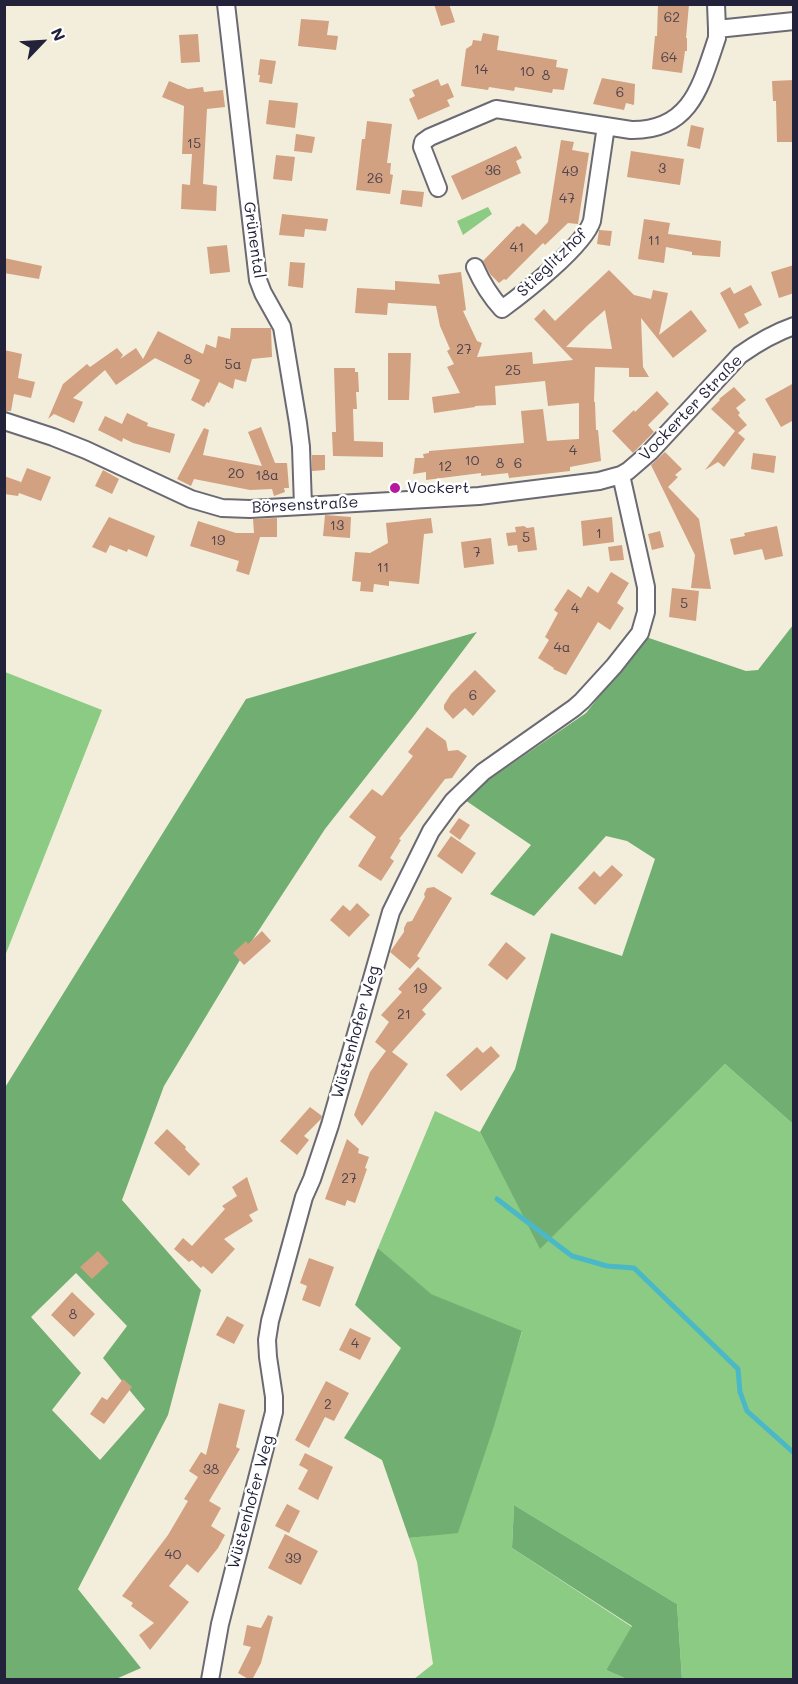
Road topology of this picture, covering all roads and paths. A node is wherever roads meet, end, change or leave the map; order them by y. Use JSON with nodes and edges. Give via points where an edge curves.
{"nodes":[{"id":1,"x":226,"y":4,"type":"edge"},
{"id":2,"x":716,"y":4,"type":"edge"},
{"id":3,"x":794,"y":21,"type":"edge"},
{"id":4,"x":717,"y":29,"type":"junction"},
{"id":5,"x":606,"y":126,"type":"junction"},
{"id":6,"x":438,"y":188,"type":"dead end"},
{"id":7,"x":475,"y":267,"type":"dead end"},
{"id":8,"x":794,"y":326,"type":"edge"},
{"id":9,"x":4,"y":421,"type":"edge"},
{"id":10,"x":621,"y":475,"type":"junction"},
{"id":11,"x":303,"y":506,"type":"junction"},
{"id":12,"x":210,"y":1680,"type":"edge"}],
"edges":[{"from":1,"to":11,"type":"street","name":"Grünental","via":[[258,280],[282,327],[299,431]]},
{"from":2,"to":4,"type":"street"},
{"from":3,"to":4,"type":"street"},
{"from":4,"to":5,"type":"street","via":[[701,86],[685,110],[655,128]]},
{"from":5,"to":6,"type":"street","via":[[504,109],[487,112],[423,142]]},
{"from":5,"to":7,"type":"street","name":"Stieglitzhof","via":[[592,221],[586,234],[502,309]]},
{"from":8,"to":10,"type":"street","name":"Vockerter Straße","via":[[757,343],[735,360],[650,452]]},
{"from":9,"to":11,"type":"street","name":"Börsenstraße","via":[[86,450],[203,503],[250,509]]},
{"from":10,"to":11,"type":"street","name":"Börsenstraße","via":[[479,496]]},
{"from":10,"to":12,"type":"street","name":"Wüstenhofer Weg","via":[[646,587],[646,612],[640,633],[574,708],[483,772],[453,801],[431,831],[391,912],[270,1321],[267,1348],[274,1412],[220,1624]]}]}
